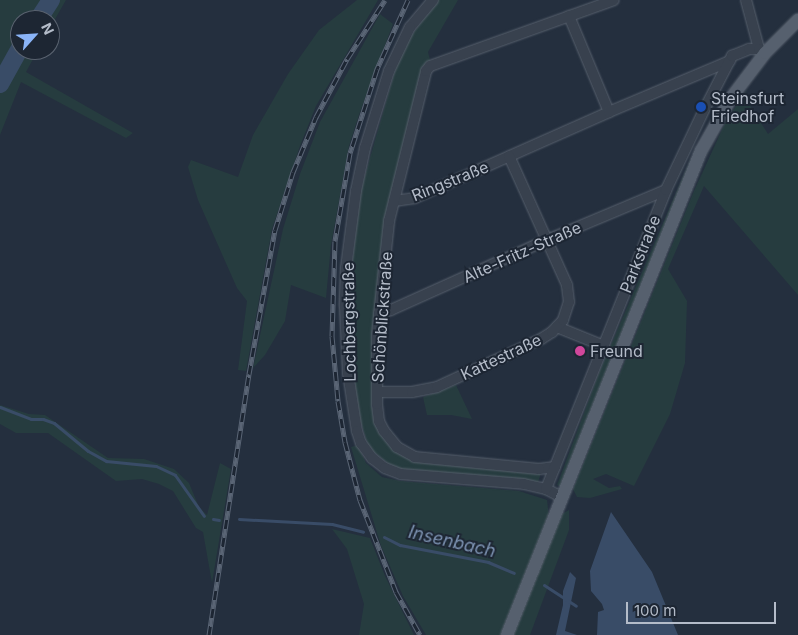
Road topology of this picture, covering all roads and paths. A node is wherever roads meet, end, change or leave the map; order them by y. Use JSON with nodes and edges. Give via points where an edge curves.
{"nodes":[{"id":1,"x":433,"y":0,"type":"edge"},
{"id":2,"x":614,"y":0,"type":"edge"},
{"id":3,"x":746,"y":0,"type":"edge"},
{"id":4,"x":569,"y":16,"type":"junction"},
{"id":5,"x":798,"y":20,"type":"edge"},
{"id":6,"x":762,"y":51,"type":"junction"},
{"id":7,"x":730,"y":61,"type":"junction"},
{"id":8,"x":608,"y":112,"type":"junction"},
{"id":9,"x":509,"y":156,"type":"junction"},
{"id":10,"x":666,"y":190,"type":"junction"},
{"id":11,"x":394,"y":201,"type":"junction"},
{"id":12,"x":547,"y":240,"type":"junction"},
{"id":13,"x":378,"y":313,"type":"junction"},
{"id":14,"x":557,"y":327,"type":"junction"},
{"id":15,"x":604,"y":346,"type":"junction"},
{"id":16,"x":377,"y":392,"type":"junction"},
{"id":17,"x":556,"y":467,"type":"junction"},
{"id":18,"x":546,"y":489,"type":"junction"},
{"id":19,"x":562,"y":497,"type":"junction"},
{"id":20,"x":507,"y":635,"type":"edge"}],
"edges":[{"from":1,"to":18,"type":"street","name":"Lochbergstraße","via":[[410,27],[389,71],[365,148],[356,191],[346,268],[345,306],[348,373],[355,425],[361,444],[372,458],[396,473],[524,484]]},
{"from":2,"to":4,"type":"street","name":"Ringstraße"},
{"from":3,"to":6,"type":"street"},
{"from":4,"to":8,"type":"street"},
{"from":4,"to":11,"type":"street","name":"Ringstraße","via":[[430,66],[426,71]]},
{"from":5,"to":6,"type":"main road"},
{"from":6,"to":7,"type":"street","via":[[748,49],[732,56]]},
{"from":6,"to":19,"type":"main road","via":[[717,120],[686,186]]},
{"from":7,"to":8,"type":"street","name":"Ringstraße"},
{"from":7,"to":10,"type":"street","name":"Parkstraße"},
{"from":8,"to":9,"type":"street","name":"Ringstraße"},
{"from":9,"to":11,"type":"street","name":"Ringstraße","via":[[415,198]]},
{"from":9,"to":12,"type":"street","name":"Kattestraße"},
{"from":10,"to":12,"type":"street","name":"Alte-Fritz-Straße"},
{"from":10,"to":15,"type":"street","name":"Parkstraße"},
{"from":11,"to":13,"type":"street","name":"Schönblickstraße"},
{"from":12,"to":13,"type":"street","name":"Alte-Fritz-Straße"},
{"from":12,"to":14,"type":"street","name":"Kattestraße","via":[[568,290],[568,307]]},
{"from":13,"to":16,"type":"street","name":"Schönblickstraße"},
{"from":14,"to":15,"type":"street"},
{"from":14,"to":16,"type":"street","name":"Kattestraße","via":[[541,339],[437,387],[412,392]]},
{"from":15,"to":17,"type":"street","name":"Parkstraße"},
{"from":16,"to":17,"type":"street","name":"Schönblickstraße","via":[[378,416],[384,431],[392,443],[407,454],[451,461]]},
{"from":17,"to":18,"type":"street","name":"Parkstraße"},
{"from":18,"to":19,"type":"street","name":"Lochbergstraße"},
{"from":19,"to":20,"type":"main road"}]}
